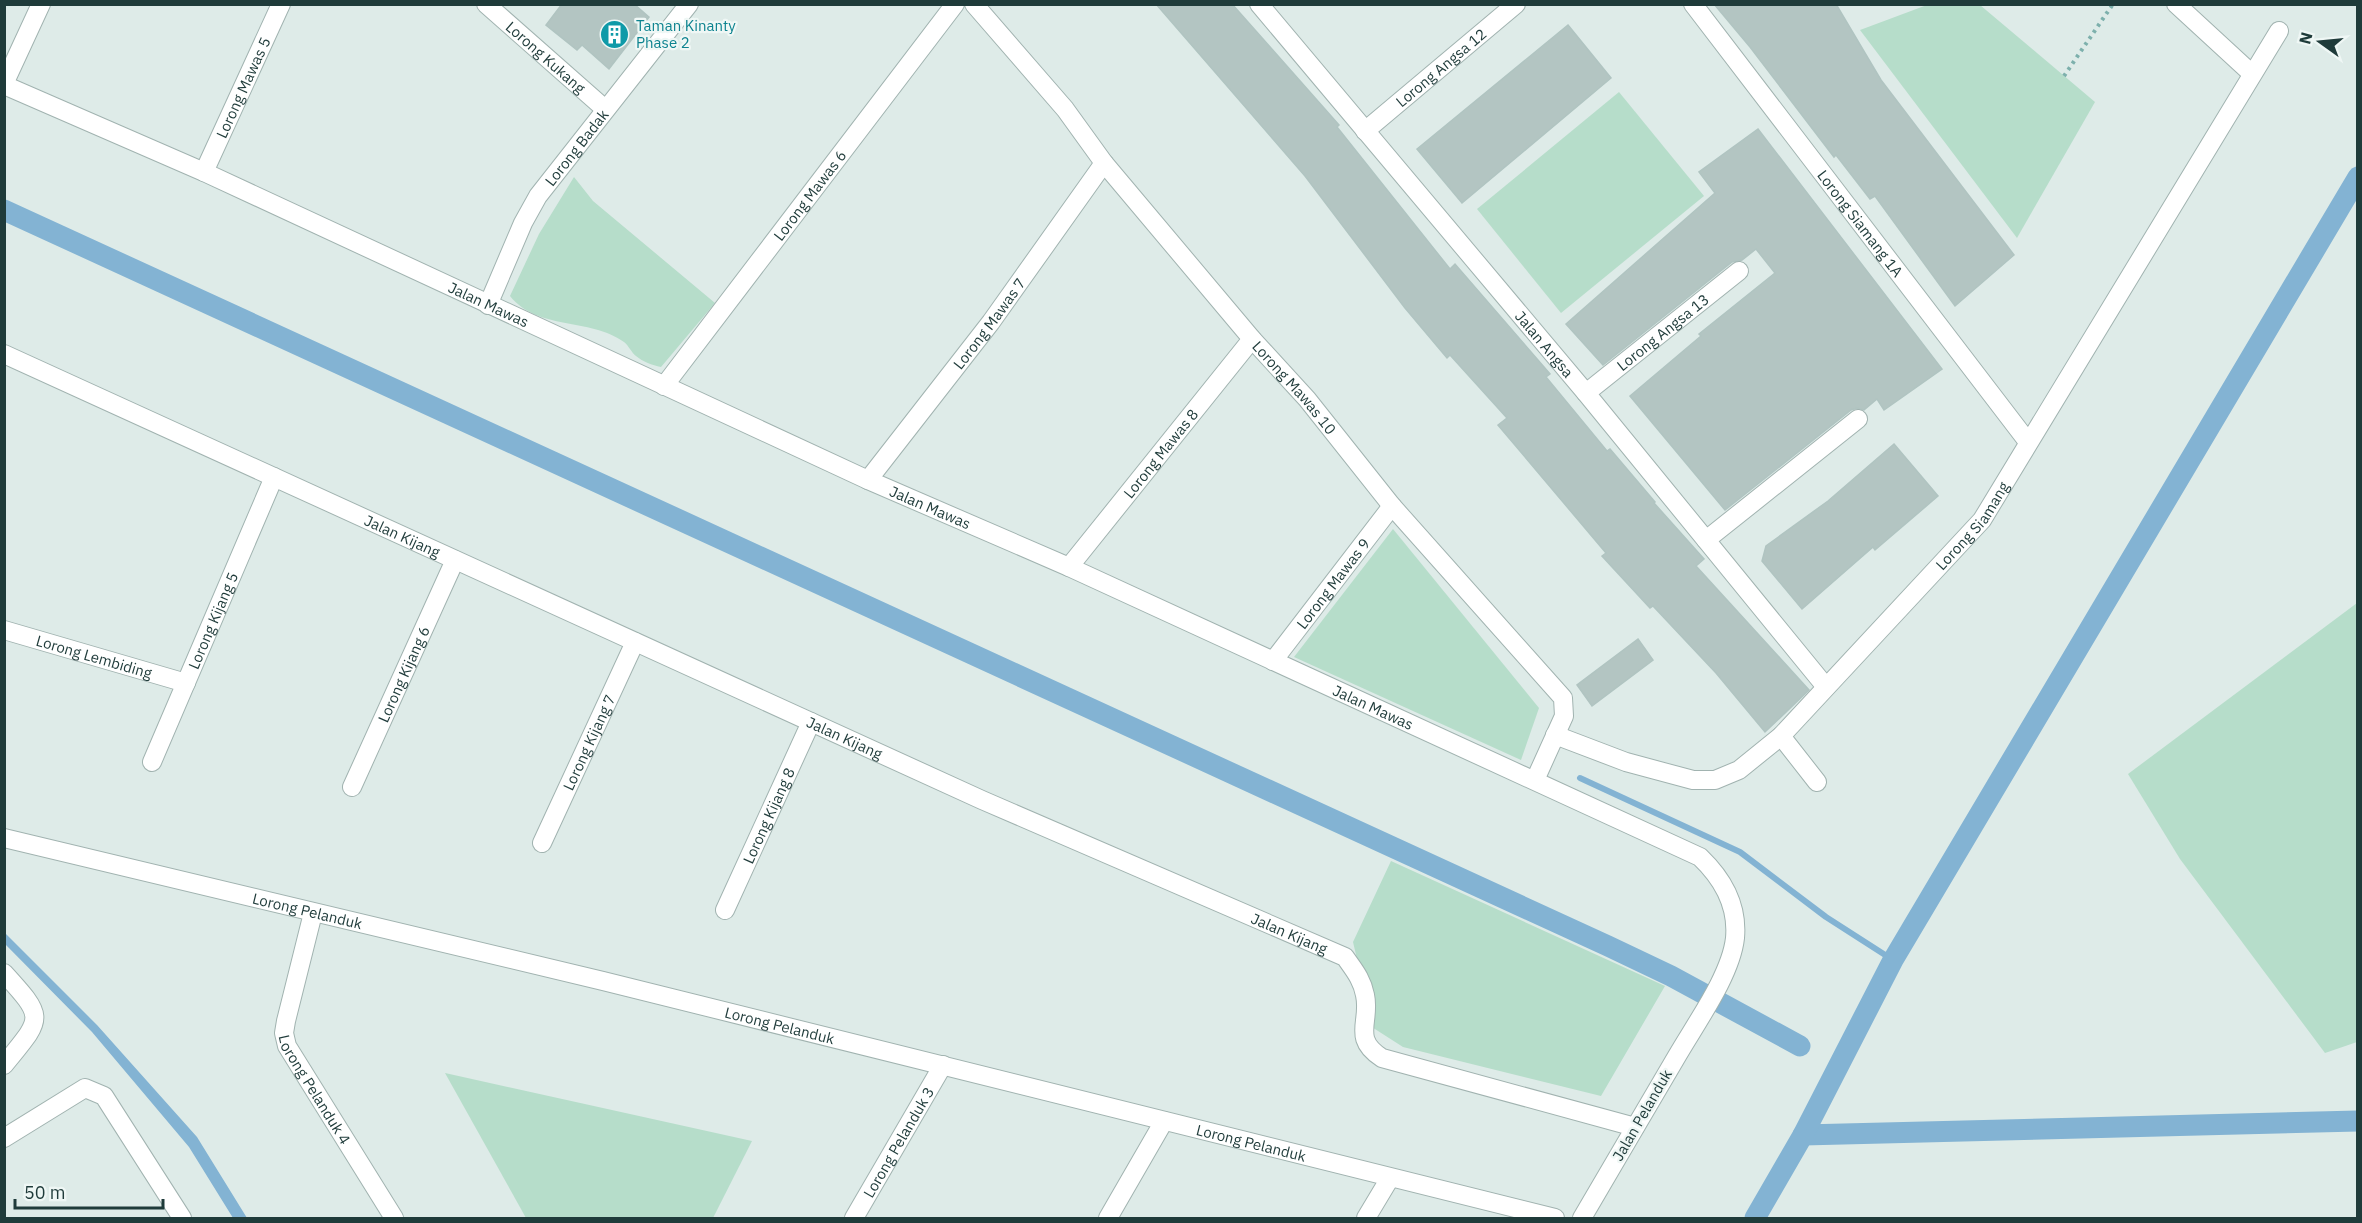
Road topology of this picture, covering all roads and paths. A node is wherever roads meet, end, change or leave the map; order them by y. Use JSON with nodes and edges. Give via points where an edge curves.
{"nodes":[{"id":1,"x":41,"y":4,"type":"edge"},
{"id":2,"x":281,"y":4,"type":"edge"},
{"id":3,"x":486,"y":4,"type":"edge"},
{"id":4,"x":689,"y":4,"type":"edge"},
{"id":5,"x":955,"y":4,"type":"edge"},
{"id":6,"x":974,"y":4,"type":"edge"},
{"id":7,"x":1259,"y":4,"type":"edge"},
{"id":8,"x":1516,"y":4,"type":"edge"},
{"id":9,"x":1693,"y":4,"type":"edge"},
{"id":10,"x":2113,"y":4,"type":"edge"},
{"id":11,"x":2176,"y":4,"type":"edge"},
{"id":12,"x":2279,"y":31,"type":"dead end"},
{"id":13,"x":2251,"y":74,"type":"junction"},
{"id":14,"x":2064,"y":76,"type":"dead end"},
{"id":15,"x":4,"y":85,"type":"edge"},
{"id":16,"x":605,"y":109,"type":"junction"},
{"id":17,"x":1365,"y":131,"type":"junction"},
{"id":18,"x":1104,"y":163,"type":"junction"},
{"id":19,"x":204,"y":172,"type":"junction"},
{"id":20,"x":1739,"y":271,"type":"dead end"},
{"id":21,"x":488,"y":305,"type":"junction"},
{"id":22,"x":1252,"y":339,"type":"junction"},
{"id":23,"x":4,"y":354,"type":"edge"},
{"id":24,"x":664,"y":386,"type":"junction"},
{"id":25,"x":1586,"y":393,"type":"junction"},
{"id":26,"x":1858,"y":419,"type":"dead end"},
{"id":27,"x":2028,"y":442,"type":"junction"},
{"id":28,"x":274,"y":477,"type":"junction"},
{"id":29,"x":868,"y":480,"type":"junction"},
{"id":30,"x":1392,"y":506,"type":"junction"},
{"id":31,"x":1706,"y":540,"type":"junction"},
{"id":32,"x":455,"y":560,"type":"junction"},
{"id":33,"x":1069,"y":567,"type":"junction"},
{"id":34,"x":4,"y":630,"type":"edge"},
{"id":35,"x":635,"y":642,"type":"junction"},
{"id":36,"x":1273,"y":661,"type":"junction"},
{"id":37,"x":186,"y":683,"type":"junction"},
{"id":38,"x":1826,"y":687,"type":"junction"},
{"id":39,"x":811,"y":722,"type":"junction"},
{"id":40,"x":1555,"y":735,"type":"junction"},
{"id":41,"x":1781,"y":736,"type":"junction"},
{"id":42,"x":152,"y":762,"type":"dead end"},
{"id":43,"x":1535,"y":780,"type":"junction"},
{"id":44,"x":1818,"y":782,"type":"dead end"},
{"id":45,"x":352,"y":787,"type":"dead end"},
{"id":46,"x":4,"y":838,"type":"edge"},
{"id":47,"x":542,"y":843,"type":"dead end"},
{"id":48,"x":725,"y":910,"type":"dead end"},
{"id":49,"x":313,"y":914,"type":"junction"},
{"id":50,"x":4,"y":973,"type":"edge"},
{"id":51,"x":1703,"y":1012,"type":"joint"},
{"id":52,"x":4,"y":1065,"type":"edge"},
{"id":53,"x":943,"y":1065,"type":"junction"},
{"id":54,"x":1164,"y":1121,"type":"junction"},
{"id":55,"x":1635,"y":1127,"type":"junction"},
{"id":56,"x":4,"y":1138,"type":"edge"},
{"id":57,"x":1390,"y":1178,"type":"junction"},
{"id":58,"x":182,"y":1218,"type":"edge"},
{"id":59,"x":394,"y":1218,"type":"edge"},
{"id":60,"x":854,"y":1218,"type":"edge"},
{"id":61,"x":1108,"y":1218,"type":"edge"},
{"id":62,"x":1366,"y":1218,"type":"edge"},
{"id":63,"x":1555,"y":1218,"type":"edge"},
{"id":64,"x":1582,"y":1218,"type":"edge"}],
"edges":[{"from":1,"to":15,"type":"street"},
{"from":2,"to":19,"type":"street","name":"Lorong Mawas 5"},
{"from":3,"to":16,"type":"street","name":"Lorong Kukang"},
{"from":4,"to":16,"type":"street","name":"Lorong Badak"},
{"from":5,"to":24,"type":"street","name":"Lorong Mawas 6"},
{"from":6,"to":18,"type":"street","name":"Lorong Mawas 10","via":[[1065,109]]},
{"from":7,"to":17,"type":"street","name":"Jalan Angsa"},
{"from":8,"to":17,"type":"street","name":"Lorong Angsa 12"},
{"from":9,"to":27,"type":"street","name":"Lorong Siamang 1A"},
{"from":10,"to":14,"type":"path"},
{"from":11,"to":13,"type":"street"},
{"from":12,"to":13,"type":"street","name":"Lorong Siamang"},
{"from":13,"to":27,"type":"street","name":"Lorong Siamang"},
{"from":15,"to":19,"type":"street","name":"Jalan Mawas"},
{"from":16,"to":21,"type":"street","name":"Lorong Badak","via":[[538,196]]},
{"from":17,"to":25,"type":"street","name":"Jalan Angsa"},
{"from":18,"to":22,"type":"street","name":"Lorong Mawas 10"},
{"from":18,"to":29,"type":"street","name":"Lorong Mawas 7","via":[[991,322]]},
{"from":19,"to":21,"type":"street","name":"Jalan Mawas"},
{"from":20,"to":25,"type":"street","name":"Lorong Angsa 13"},
{"from":21,"to":24,"type":"street","name":"Jalan Mawas"},
{"from":22,"to":30,"type":"street","name":"Lorong Mawas 10","via":[[1307,399]]},
{"from":22,"to":33,"type":"street","name":"Lorong Mawas 8"},
{"from":23,"to":28,"type":"street","name":"Jalan Kijang"},
{"from":24,"to":29,"type":"street","name":"Jalan Mawas"},
{"from":25,"to":31,"type":"street","name":"Jalan Angsa"},
{"from":26,"to":31,"type":"street"},
{"from":27,"to":38,"type":"street","name":"Lorong Siamang","via":[[1982,520]]},
{"from":28,"to":32,"type":"street","name":"Jalan Kijang"},
{"from":28,"to":37,"type":"street","name":"Lorong Kijang 5"},
{"from":29,"to":33,"type":"street","name":"Jalan Mawas"},
{"from":30,"to":36,"type":"street","name":"Lorong Mawas 9"},
{"from":30,"to":40,"type":"street","name":"Lorong Mawas 10","via":[[1563,698],[1564,716]]},
{"from":31,"to":38,"type":"street","name":"Jalan Angsa"},
{"from":32,"to":35,"type":"street","name":"Jalan Kijang"},
{"from":32,"to":45,"type":"street","name":"Lorong Kijang 6"},
{"from":33,"to":36,"type":"street","name":"Jalan Mawas"},
{"from":34,"to":37,"type":"street","name":"Lorong Lembiding"},
{"from":35,"to":39,"type":"street","name":"Jalan Kijang"},
{"from":35,"to":47,"type":"street","name":"Lorong Kijang 7"},
{"from":36,"to":43,"type":"street","name":"Jalan Mawas"},
{"from":37,"to":42,"type":"street","name":"Lorong Kijang 5"},
{"from":38,"to":41,"type":"street","name":"Lorong Siamang"},
{"from":39,"to":48,"type":"street","name":"Lorong Kijang 8"},
{"from":39,"to":55,"type":"street","name":"Jalan Kijang","via":[[1345,957],[1361,979],[1366,998],[1363,1026],[1367,1045],[1382,1058]]},
{"from":40,"to":41,"type":"street","name":"Lorong Siamang","via":[[1626,762],[1693,780],[1715,780],[1739,770]]},
{"from":40,"to":43,"type":"street","name":"Lorong Mawas 10"},
{"from":41,"to":44,"type":"street"},
{"from":43,"to":51,"type":"street","name":"Jalan Mawas","via":[[1700,857],[1725,885],[1731,899],[1735,937],[1731,957]]},
{"from":46,"to":49,"type":"street","name":"Lorong Pelanduk"},
{"from":49,"to":53,"type":"street","name":"Lorong Pelanduk"},
{"from":49,"to":59,"type":"street","name":"Lorong Pelanduk 4","via":[[286,1021],[287,1046]]},
{"from":50,"to":52,"type":"street","via":[[32,1003],[37,1015],[33,1030]]},
{"from":51,"to":55,"type":"street","name":"Jalan Pelanduk"},
{"from":53,"to":54,"type":"street","name":"Lorong Pelanduk"},
{"from":53,"to":60,"type":"street","name":"Lorong Pelanduk 3"},
{"from":54,"to":57,"type":"street","name":"Lorong Pelanduk"},
{"from":54,"to":61,"type":"street"},
{"from":55,"to":64,"type":"street","name":"Jalan Pelanduk"},
{"from":56,"to":58,"type":"street","via":[[85,1088],[104,1096]]},
{"from":57,"to":62,"type":"street"},
{"from":57,"to":63,"type":"street","name":"Lorong Pelanduk"}]}
